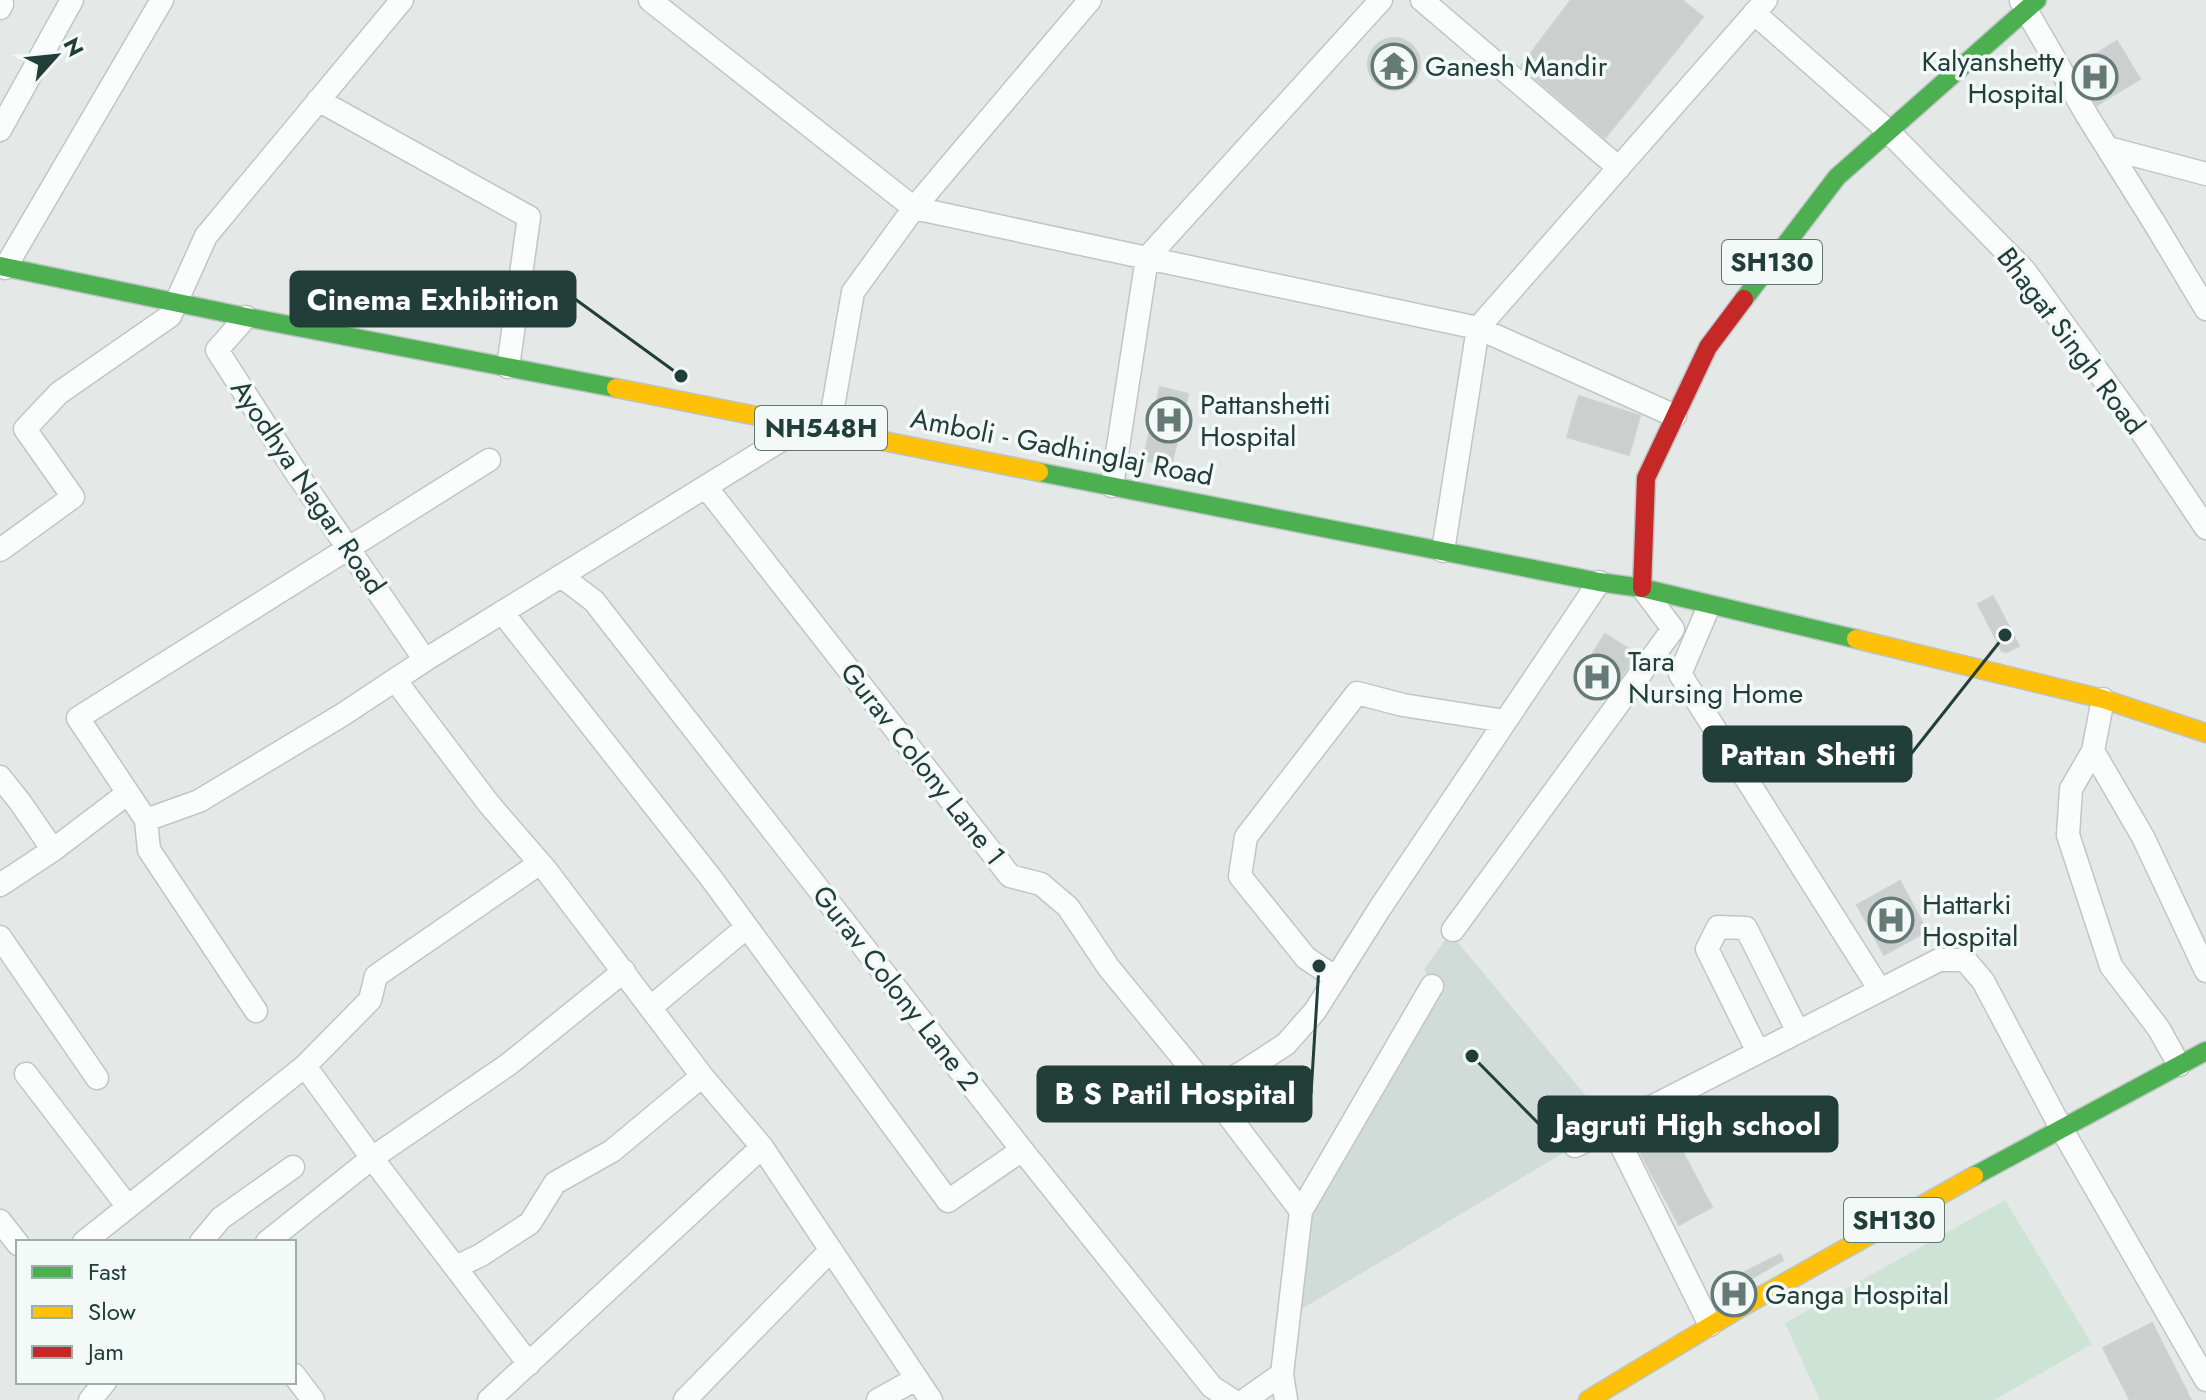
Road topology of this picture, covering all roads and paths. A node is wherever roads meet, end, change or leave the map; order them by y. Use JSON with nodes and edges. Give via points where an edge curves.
{"nodes":[{"id":1,"x":72,"y":0,"type":"edge"},
{"id":2,"x":162,"y":0,"type":"edge"},
{"id":3,"x":650,"y":0,"type":"edge"},
{"id":4,"x":1090,"y":0,"type":"edge"},
{"id":5,"x":1381,"y":0,"type":"edge"},
{"id":6,"x":1422,"y":0,"type":"edge"},
{"id":7,"x":2028,"y":3,"type":"edge"},
{"id":8,"x":391,"y":4,"type":"edge"},
{"id":9,"x":1760,"y":6,"type":"edge"},
{"id":10,"x":318,"y":100,"type":"junction"},
{"id":11,"x":0,"y":130,"type":"edge"},
{"id":12,"x":1888,"y":131,"type":"junction"},
{"id":13,"x":2108,"y":148,"type":"junction"},
{"id":14,"x":1619,"y":168,"type":"junction"},
{"id":15,"x":2206,"y":174,"type":"edge"},
{"id":16,"x":914,"y":208,"type":"junction"},
{"id":17,"x":1147,"y":258,"type":"junction"},
{"id":18,"x":3,"y":267,"type":"edge"},
{"id":19,"x":177,"y":302,"type":"junction"},
{"id":20,"x":2206,"y":309,"type":"edge"},
{"id":21,"x":246,"y":317,"type":"junction"},
{"id":22,"x":1478,"y":328,"type":"junction"},
{"id":23,"x":508,"y":367,"type":"junction"},
{"id":24,"x":1675,"y":416,"type":"junction"},
{"id":25,"x":805,"y":425,"type":"junction"},
{"id":26,"x":829,"y":430,"type":"junction"},
{"id":27,"x":489,"y":460,"type":"dead end"},
{"id":28,"x":1112,"y":486,"type":"junction"},
{"id":29,"x":706,"y":487,"type":"junction"},
{"id":30,"x":2206,"y":528,"type":"edge"},
{"id":31,"x":348,"y":548,"type":"junction"},
{"id":32,"x":0,"y":550,"type":"edge"},
{"id":33,"x":1443,"y":551,"type":"junction"},
{"id":34,"x":561,"y":576,"type":"junction"},
{"id":35,"x":1599,"y":582,"type":"junction"},
{"id":36,"x":1642,"y":588,"type":"junction"},
{"id":37,"x":1709,"y":606,"type":"junction"},
{"id":38,"x":502,"y":612,"type":"junction"},
{"id":39,"x":425,"y":660,"type":"junction"},
{"id":40,"x":395,"y":680,"type":"junction"},
{"id":41,"x":2103,"y":699,"type":"junction"},
{"id":42,"x":1505,"y":721,"type":"junction"},
{"id":43,"x":2206,"y":733,"type":"edge"},
{"id":44,"x":2093,"y":751,"type":"junction"},
{"id":45,"x":0,"y":777,"type":"edge"},
{"id":46,"x":128,"y":793,"type":"junction"},
{"id":47,"x":146,"y":820,"type":"junction"},
{"id":48,"x":53,"y":850,"type":"junction"},
{"id":49,"x":540,"y":863,"type":"junction"},
{"id":50,"x":0,"y":885,"type":"edge"},
{"id":51,"x":747,"y":927,"type":"junction"},
{"id":52,"x":1453,"y":930,"type":"dead end"},
{"id":53,"x":0,"y":937,"type":"edge"},
{"id":54,"x":624,"y":971,"type":"junction"},
{"id":55,"x":2206,"y":971,"type":"edge"},
{"id":56,"x":1336,"y":978,"type":"junction"},
{"id":57,"x":1432,"y":986,"type":"dead end"},
{"id":58,"x":1880,"y":990,"type":"junction"},
{"id":59,"x":651,"y":1007,"type":"junction"},
{"id":60,"x":256,"y":1011,"type":"dead end"},
{"id":61,"x":1798,"y":1032,"type":"junction"},
{"id":62,"x":2206,"y":1051,"type":"edge"},
{"id":63,"x":1758,"y":1052,"type":"junction"},
{"id":64,"x":2179,"y":1065,"type":"junction"},
{"id":65,"x":305,"y":1066,"type":"junction"},
{"id":66,"x":26,"y":1074,"type":"dead end"},
{"id":67,"x":702,"y":1076,"type":"junction"},
{"id":68,"x":97,"y":1078,"type":"dead end"},
{"id":69,"x":1209,"y":1090,"type":"junction"},
{"id":70,"x":1612,"y":1127,"type":"junction"},
{"id":71,"x":2061,"y":1128,"type":"junction"},
{"id":72,"x":1575,"y":1146,"type":"dead end"},
{"id":73,"x":762,"y":1147,"type":"junction"},
{"id":74,"x":1022,"y":1150,"type":"junction"},
{"id":75,"x":372,"y":1158,"type":"junction"},
{"id":76,"x":293,"y":1167,"type":"dead end"},
{"id":77,"x":128,"y":1207,"type":"junction"},
{"id":78,"x":1301,"y":1211,"type":"junction"},
{"id":79,"x":0,"y":1221,"type":"edge"},
{"id":80,"x":87,"y":1240,"type":"edge"},
{"id":81,"x":203,"y":1240,"type":"edge"},
{"id":82,"x":270,"y":1240,"type":"edge"},
{"id":83,"x":16,"y":1241,"type":"edge"},
{"id":84,"x":831,"y":1250,"type":"junction"},
{"id":85,"x":456,"y":1267,"type":"junction"},
{"id":86,"x":1710,"y":1325,"type":"junction"},
{"id":87,"x":529,"y":1364,"type":"junction"},
{"id":88,"x":1282,"y":1374,"type":"junction"},
{"id":89,"x":296,"y":1378,"type":"edge"},
{"id":90,"x":916,"y":1379,"type":"junction"},
{"id":91,"x":2206,"y":1380,"type":"edge"},
{"id":92,"x":103,"y":1384,"type":"edge"},
{"id":93,"x":90,"y":1400,"type":"edge"},
{"id":94,"x":313,"y":1400,"type":"edge"},
{"id":95,"x":489,"y":1400,"type":"edge"},
{"id":96,"x":685,"y":1400,"type":"edge"},
{"id":97,"x":878,"y":1400,"type":"edge"},
{"id":98,"x":931,"y":1400,"type":"edge"},
{"id":99,"x":1232,"y":1400,"type":"edge"},
{"id":100,"x":1245,"y":1400,"type":"edge"},
{"id":101,"x":1286,"y":1400,"type":"edge"},
{"id":102,"x":1588,"y":1400,"type":"edge"}],
"edges":[{"from":1,"to":11,"type":"street"},
{"from":2,"to":18,"type":"street"},
{"from":3,"to":16,"type":"street"},
{"from":4,"to":16,"type":"street"},
{"from":5,"to":17,"type":"street"},
{"from":6,"to":14,"type":"street"},
{"from":7,"to":12,"type":"main road","number":"SH130"},
{"from":7,"to":13,"type":"street"},
{"from":8,"to":10,"type":"street"},
{"from":9,"to":12,"type":"street","name":"Bhagat Singh Road"},
{"from":9,"to":14,"type":"street"},
{"from":10,"to":19,"type":"street","via":[[206,236]]},
{"from":10,"to":23,"type":"street","via":[[529,217]]},
{"from":12,"to":24,"type":"main road","number":"SH130","via":[[1837,177],[1708,347]]},
{"from":12,"to":30,"type":"street","name":"Bhagat Singh Road","via":[[2025,271]]},
{"from":13,"to":15,"type":"street"},
{"from":13,"to":20,"type":"street"},
{"from":14,"to":22,"type":"street"},
{"from":16,"to":17,"type":"street"},
{"from":16,"to":26,"type":"street","via":[[853,292]]},
{"from":17,"to":22,"type":"street"},
{"from":17,"to":28,"type":"street"},
{"from":18,"to":19,"type":"main road","name":"Amboli - Gadhinglaj Road","number":"NH548H"},
{"from":19,"to":21,"type":"main road","name":"Amboli - Gadhinglaj Road","number":"NH548H"},
{"from":19,"to":32,"type":"street","via":[[170,316],[59,393],[25,429],[73,497]]},
{"from":21,"to":23,"type":"main road","name":"Amboli - Gadhinglaj Road","number":"NH548H"},
{"from":21,"to":31,"type":"street","name":"Ayodhya Nagar Road","via":[[217,350]]},
{"from":22,"to":24,"type":"street"},
{"from":22,"to":33,"type":"street"},
{"from":23,"to":25,"type":"main road","name":"Amboli - Gadhinglaj Road","number":"NH548H"},
{"from":24,"to":36,"type":"main road","number":"SH130","via":[[1646,478]]},
{"from":25,"to":26,"type":"main road","name":"Amboli - Gadhinglaj Road","number":"NH548H"},
{"from":25,"to":29,"type":"street"},
{"from":26,"to":28,"type":"main road","name":"Amboli - Gadhinglaj Road","number":"NH548H"},
{"from":27,"to":31,"type":"street"},
{"from":28,"to":33,"type":"main road","name":"Amboli - Gadhinglaj Road","number":"NH548H"},
{"from":29,"to":34,"type":"street"},
{"from":29,"to":69,"type":"street","name":"Gurav Colony Lane 1","via":[[1010,876],[1041,884],[1068,907],[1109,968]]},
{"from":31,"to":39,"type":"street","name":"Ayodhya Nagar Road"},
{"from":31,"to":46,"type":"street","via":[[78,718]]},
{"from":33,"to":35,"type":"main road","name":"Amboli - Gadhinglaj Road","number":"NH548H"},
{"from":34,"to":38,"type":"street"},
{"from":34,"to":74,"type":"street","name":"Gurav Colony Lane 2","via":[[594,601]]},
{"from":35,"to":36,"type":"main road","name":"Amboli - Gadhinglaj Road","number":"NH548H"},
{"from":35,"to":42,"type":"street"},
{"from":36,"to":37,"type":"main road","number":"NH548H"},
{"from":36,"to":52,"type":"street","via":[[1673,629]]},
{"from":37,"to":41,"type":"main road","number":"NH548H"},
{"from":37,"to":58,"type":"street","via":[[1680,674]]},
{"from":38,"to":39,"type":"street"},
{"from":38,"to":51,"type":"street"},
{"from":39,"to":40,"type":"street"},
{"from":40,"to":47,"type":"street","via":[[199,801]]},
{"from":40,"to":49,"type":"street"},
{"from":41,"to":43,"type":"main road","number":"NH548H"},
{"from":41,"to":44,"type":"street"},
{"from":42,"to":56,"type":"street"},
{"from":42,"to":56,"type":"street","via":[[1357,693],[1246,837],[1240,876],[1306,958]]},
{"from":44,"to":55,"type":"street","via":[[2143,837]]},
{"from":44,"to":64,"type":"street","via":[[2071,789],[2068,835],[2111,966]]},
{"from":45,"to":48,"type":"street"},
{"from":46,"to":47,"type":"street"},
{"from":46,"to":48,"type":"street"},
{"from":47,"to":60,"type":"street","via":[[149,850]]},
{"from":48,"to":50,"type":"street"},
{"from":49,"to":54,"type":"street"},
{"from":49,"to":65,"type":"street","via":[[376,976],[370,1000]]},
{"from":51,"to":59,"type":"street"},
{"from":51,"to":74,"type":"street","via":[[948,1201]]},
{"from":53,"to":68,"type":"street"},
{"from":54,"to":59,"type":"street"},
{"from":54,"to":75,"type":"street","via":[[509,1064]]},
{"from":56,"to":69,"type":"street","via":[[1286,1044]]},
{"from":57,"to":78,"type":"street"},
{"from":58,"to":61,"type":"street"},
{"from":58,"to":71,"type":"street","via":[[1939,960],[1965,960],[1983,981]]},
{"from":59,"to":67,"type":"street"},
{"from":61,"to":63,"type":"street"},
{"from":61,"to":63,"type":"street","via":[[1746,928],[1718,927],[1707,949]]},
{"from":62,"to":64,"type":"main road","number":"SH130"},
{"from":63,"to":70,"type":"street"},
{"from":64,"to":71,"type":"main road","number":"SH130"},
{"from":65,"to":75,"type":"street"},
{"from":65,"to":77,"type":"street"},
{"from":66,"to":77,"type":"street"},
{"from":67,"to":73,"type":"street"},
{"from":67,"to":85,"type":"street","via":[[612,1151],[555,1183],[530,1223]]},
{"from":69,"to":78,"type":"street","name":"Gurav Colony Lane 1"},
{"from":70,"to":72,"type":"street"},
{"from":70,"to":86,"type":"street"},
{"from":71,"to":86,"type":"main road","number":"SH130"},
{"from":71,"to":91,"type":"street"},
{"from":73,"to":84,"type":"street"},
{"from":73,"to":87,"type":"street"},
{"from":74,"to":99,"type":"street","name":"Gurav Colony Lane 2","via":[[1212,1387]]},
{"from":75,"to":82,"type":"street"},
{"from":75,"to":85,"type":"street"},
{"from":76,"to":81,"type":"street","via":[[221,1218]]},
{"from":77,"to":80,"type":"street"},
{"from":78,"to":88,"type":"street"},
{"from":79,"to":83,"type":"street"},
{"from":84,"to":90,"type":"street"},
{"from":84,"to":96,"type":"street"},
{"from":85,"to":87,"type":"street"},
{"from":86,"to":102,"type":"main road","number":"SH130"},
{"from":87,"to":95,"type":"street"},
{"from":88,"to":100,"type":"street"},
{"from":88,"to":101,"type":"street"},
{"from":89,"to":94,"type":"street"},
{"from":90,"to":97,"type":"street"},
{"from":90,"to":98,"type":"street"},
{"from":92,"to":93,"type":"street"}]}
